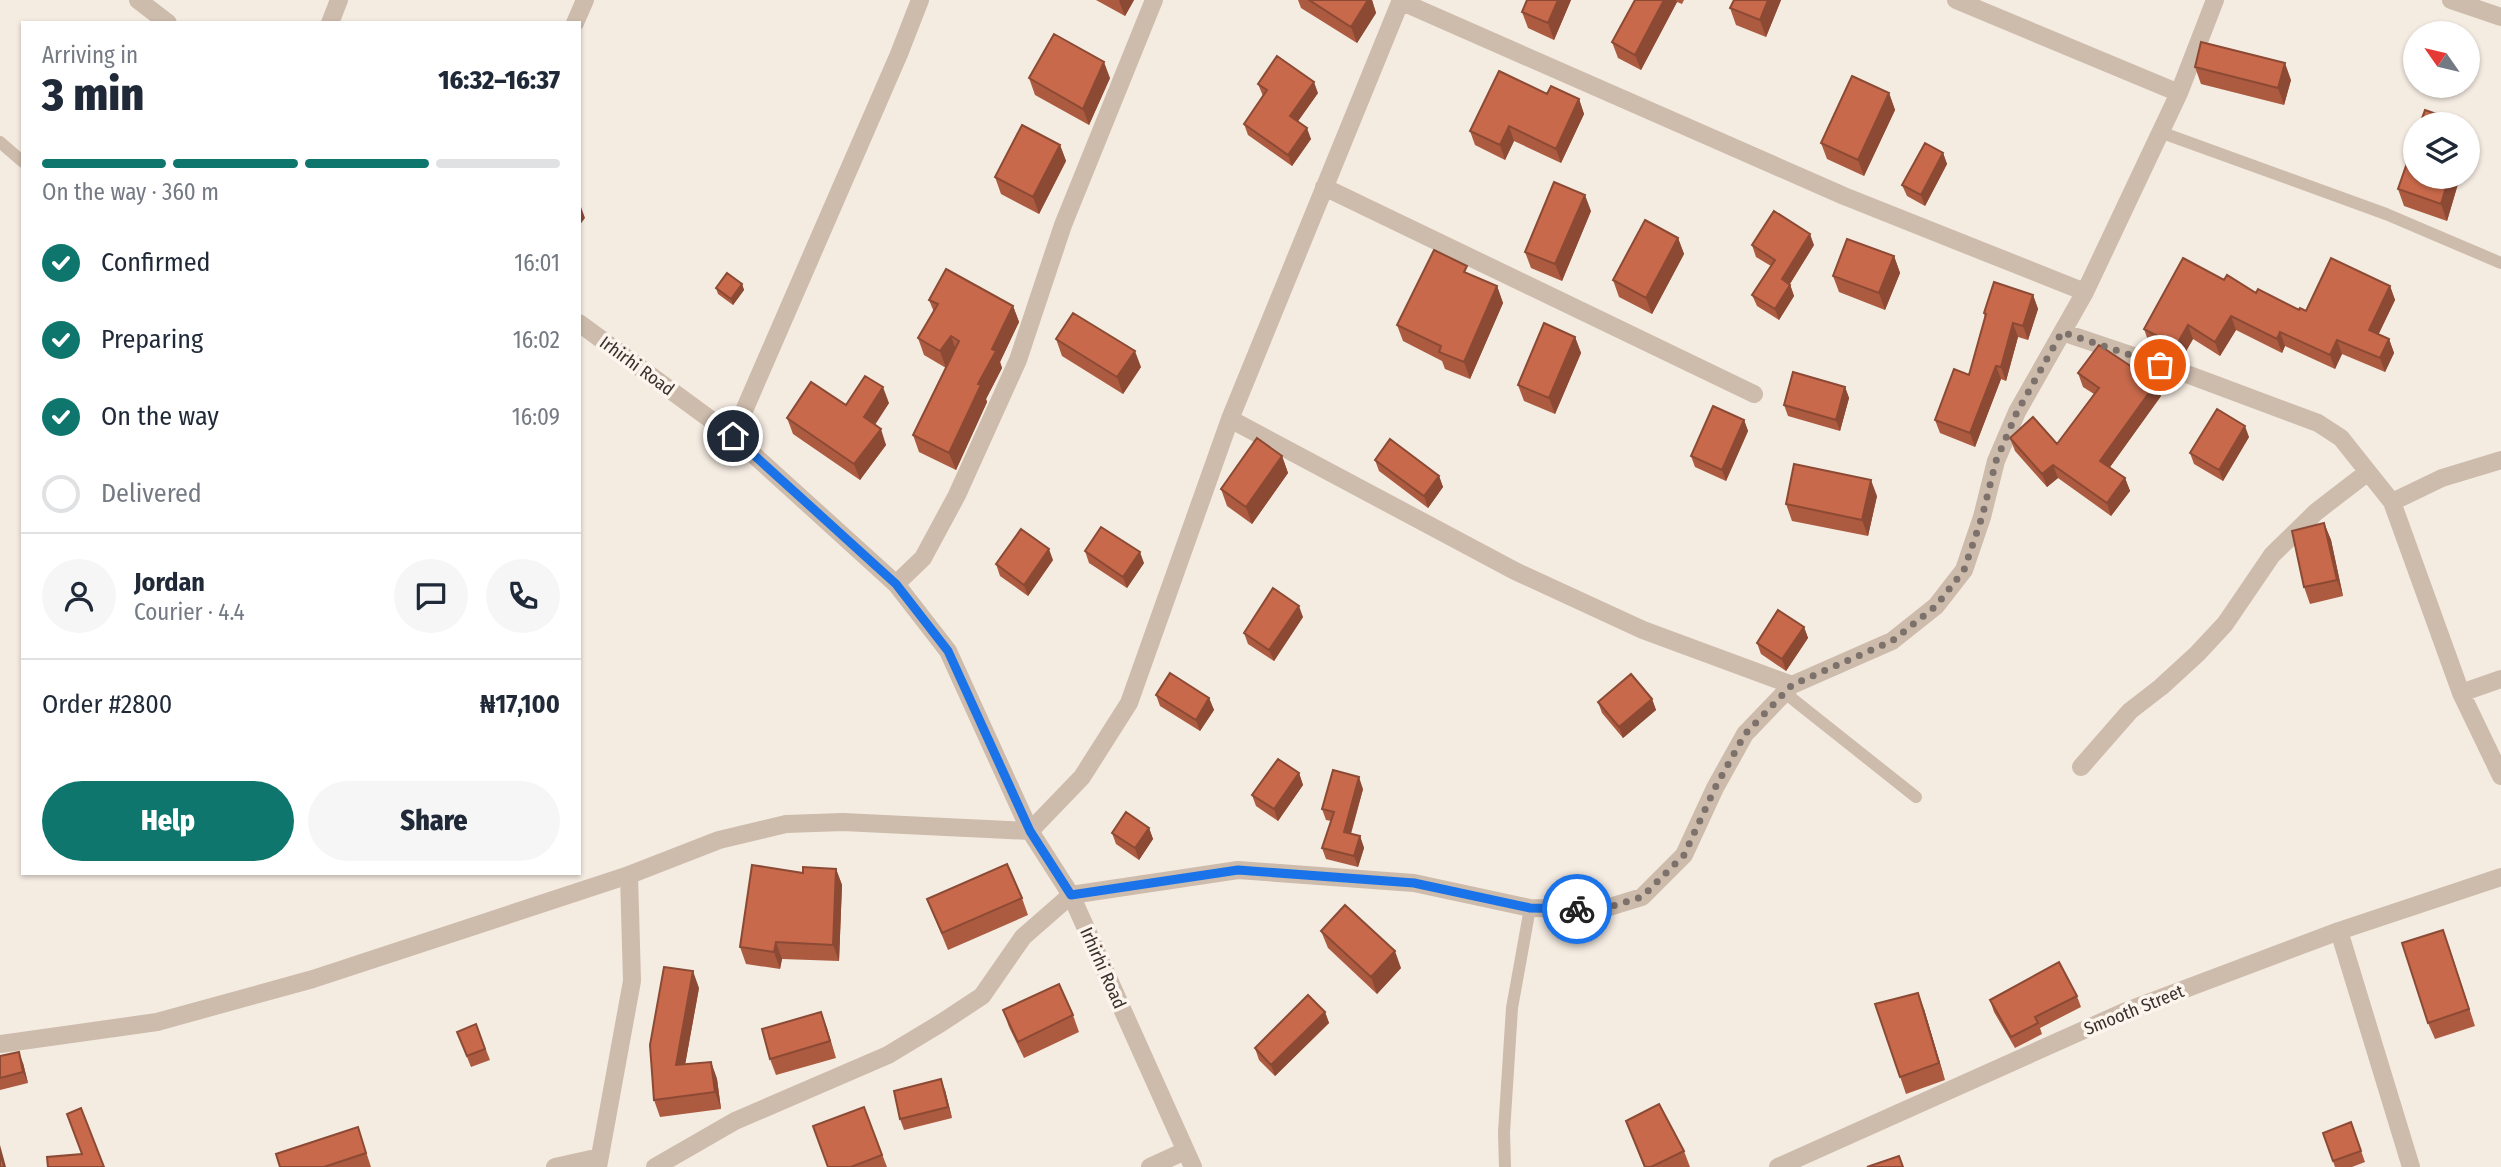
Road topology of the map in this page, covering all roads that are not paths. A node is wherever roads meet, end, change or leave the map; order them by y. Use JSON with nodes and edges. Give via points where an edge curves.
{"nodes":[{"id":1,"x":138,"y":0,"type":"edge"},
{"id":2,"x":339,"y":0,"type":"edge"},
{"id":3,"x":585,"y":0,"type":"edge"},
{"id":4,"x":920,"y":0,"type":"edge"},
{"id":5,"x":1154,"y":0,"type":"edge"},
{"id":6,"x":1956,"y":0,"type":"edge"},
{"id":7,"x":2215,"y":0,"type":"edge"},
{"id":8,"x":2451,"y":0,"type":"edge"},
{"id":9,"x":1400,"y":1,"type":"edge"},
{"id":10,"x":2501,"y":17,"type":"edge"},
{"id":11,"x":165,"y":21,"type":"edge"},
{"id":12,"x":331,"y":21,"type":"edge"},
{"id":13,"x":576,"y":21,"type":"edge"},
{"id":14,"x":2179,"y":93,"type":"junction"},
{"id":15,"x":2160,"y":132,"type":"junction"},
{"id":16,"x":0,"y":142,"type":"edge"},
{"id":17,"x":21,"y":160,"type":"edge"},
{"id":18,"x":1324,"y":187,"type":"junction"},
{"id":19,"x":2501,"y":263,"type":"edge"},
{"id":20,"x":2085,"y":292,"type":"junction"},
{"id":21,"x":581,"y":324,"type":"edge"},
{"id":22,"x":2062,"y":332,"type":"junction"},
{"id":23,"x":1754,"y":394,"type":"dead end"},
{"id":24,"x":1230,"y":419,"type":"junction"},
{"id":25,"x":733,"y":436,"type":"junction"},
{"id":26,"x":2501,"y":460,"type":"edge"},
{"id":27,"x":2368,"y":472,"type":"junction"},
{"id":28,"x":2392,"y":502,"type":"junction"},
{"id":29,"x":896,"y":584,"type":"junction"},
{"id":30,"x":2501,"y":679,"type":"edge"},
{"id":31,"x":1788,"y":689,"type":"junction"},
{"id":32,"x":2461,"y":693,"type":"junction"},
{"id":33,"x":2081,"y":767,"type":"dead end"},
{"id":34,"x":2501,"y":776,"type":"edge"},
{"id":35,"x":1916,"y":797,"type":"dead end"},
{"id":36,"x":1030,"y":831,"type":"junction"},
{"id":37,"x":629,"y":875,"type":"junction"},
{"id":38,"x":2501,"y":877,"type":"edge"},
{"id":39,"x":1071,"y":895,"type":"junction"},
{"id":40,"x":1530,"y":908,"type":"junction"},
{"id":41,"x":2339,"y":931,"type":"junction"},
{"id":42,"x":0,"y":1044,"type":"edge"},
{"id":43,"x":1189,"y":1159,"type":"edge"},
{"id":44,"x":599,"y":1162,"type":"edge"},
{"id":45,"x":555,"y":1167,"type":"edge"},
{"id":46,"x":655,"y":1167,"type":"edge"},
{"id":47,"x":1150,"y":1167,"type":"edge"},
{"id":48,"x":1505,"y":1167,"type":"edge"},
{"id":49,"x":1777,"y":1167,"type":"edge"},
{"id":50,"x":2411,"y":1167,"type":"edge"}],
"edges":[{"from":1,"to":11,"type":"street"},
{"from":2,"to":12,"type":"street"},
{"from":3,"to":13,"type":"street"},
{"from":4,"to":25,"type":"street"},
{"from":5,"to":29,"type":"street","via":[[1063,225],[1018,360],[929,548]]},
{"from":6,"to":14,"type":"street"},
{"from":7,"to":14,"type":"street"},
{"from":8,"to":10,"type":"street"},
{"from":9,"to":18,"type":"street"},
{"from":9,"to":20,"type":"street","via":[[1844,196]]},
{"from":14,"to":15,"type":"street"},
{"from":15,"to":19,"type":"lane","via":[[2386,214]]},
{"from":15,"to":20,"type":"street"},
{"from":16,"to":17,"type":"lane"},
{"from":18,"to":23,"type":"street"},
{"from":18,"to":24,"type":"street"},
{"from":20,"to":22,"type":"street"},
{"from":21,"to":25,"type":"street","name":"Irhirhi Road"},
{"from":22,"to":27,"type":"street","via":[[2318,423],[2341,438]]},
{"from":22,"to":31,"type":"street","via":[[2017,412],[1996,461],[1964,570],[1936,606],[1892,641]]},
{"from":24,"to":31,"type":"street","via":[[1515,571]]},
{"from":24,"to":36,"type":"street","via":[[1129,703],[1082,777]]},
{"from":25,"to":29,"type":"street","name":"Irhirhi Road"},
{"from":26,"to":28,"type":"street","via":[[2442,478]]},
{"from":27,"to":28,"type":"street"},
{"from":27,"to":33,"type":"street","via":[[2316,512],[2272,555],[2225,624],[2130,711]]},
{"from":28,"to":32,"type":"street"},
{"from":29,"to":36,"type":"street","name":"Irhirhi Road","via":[[948,651]]},
{"from":30,"to":32,"type":"street"},
{"from":31,"to":35,"type":"lane"},
{"from":31,"to":40,"type":"street","via":[[1745,734],[1684,855],[1642,897],[1603,909]]},
{"from":32,"to":34,"type":"street"},
{"from":36,"to":37,"type":"street","via":[[844,822],[786,824],[719,840]]},
{"from":36,"to":39,"type":"street","name":"Irhirhi Road"},
{"from":37,"to":42,"type":"street","via":[[313,979],[157,1022]]},
{"from":37,"to":44,"type":"street","via":[[632,981]]},
{"from":38,"to":41,"type":"street","name":"Smooth Street"},
{"from":39,"to":40,"type":"street","via":[[1238,870],[1414,883]]},
{"from":39,"to":43,"type":"street","name":"Irhirhi Road"},
{"from":39,"to":46,"type":"street","via":[[1023,937],[982,996],[941,1023],[888,1055],[735,1121]]},
{"from":40,"to":48,"type":"lane","via":[[1512,1009]]},
{"from":41,"to":49,"type":"street","name":"Smooth Street","via":[[2124,1012]]},
{"from":41,"to":50,"type":"street"},
{"from":43,"to":47,"type":"street"},
{"from":44,"to":45,"type":"street"}]}
